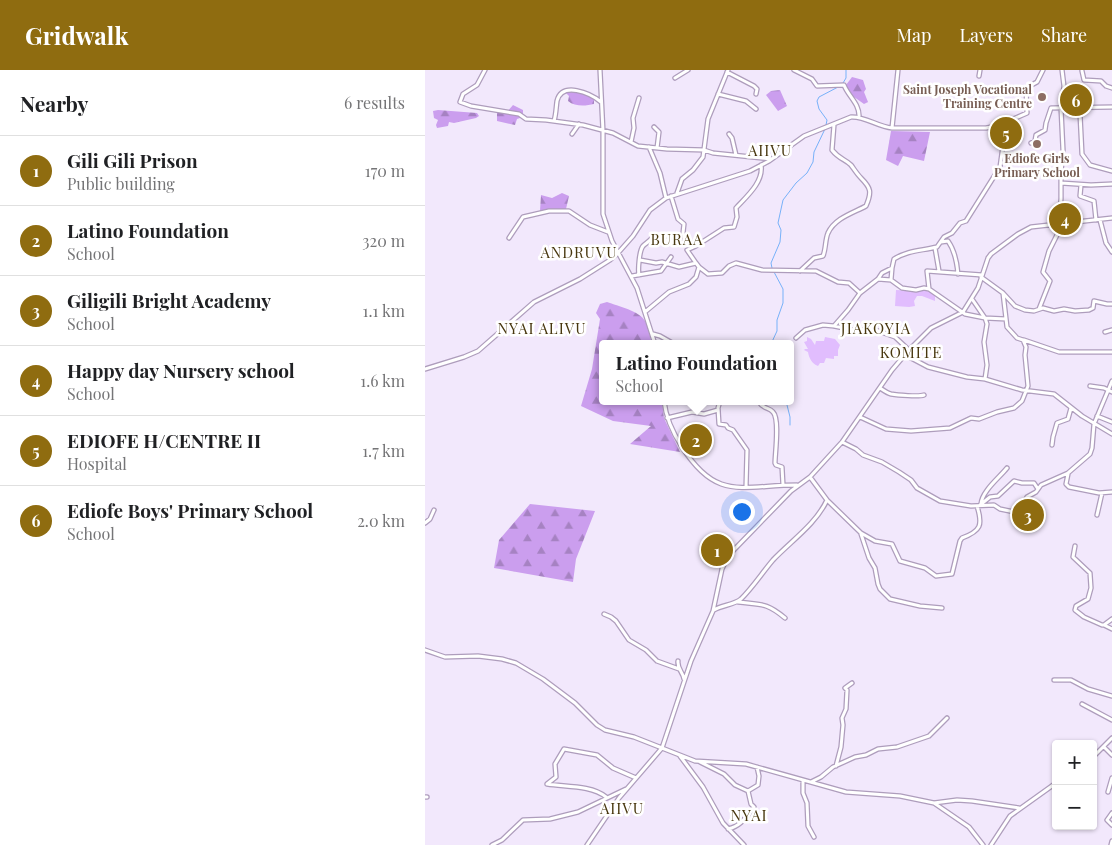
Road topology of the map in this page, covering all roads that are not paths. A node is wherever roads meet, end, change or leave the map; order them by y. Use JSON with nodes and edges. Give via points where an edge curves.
{"nodes":[{"id":1,"x":485,"y":70,"type":"edge"},
{"id":2,"x":600,"y":70,"type":"edge"},
{"id":3,"x":688,"y":70,"type":"edge"},
{"id":4,"x":794,"y":70,"type":"edge"},
{"id":5,"x":898,"y":70,"type":"edge"},
{"id":6,"x":979,"y":70,"type":"edge"},
{"id":7,"x":1043,"y":70,"type":"edge"},
{"id":8,"x":1062,"y":70,"type":"edge"},
{"id":9,"x":728,"y":71,"type":"edge"},
{"id":10,"x":1082,"y":71,"type":"dead end"},
{"id":11,"x":801,"y":72,"type":"edge"},
{"id":12,"x":979,"y":76,"type":"dead end"},
{"id":13,"x":675,"y":78,"type":"dead end"},
{"id":14,"x":1112,"y":88,"type":"edge"},
{"id":15,"x":718,"y":94,"type":"junction"},
{"id":16,"x":756,"y":94,"type":"dead end"},
{"id":17,"x":639,"y":98,"type":"dead end"},
{"id":18,"x":601,"y":102,"type":"junction"},
{"id":19,"x":1112,"y":107,"type":"edge"},
{"id":20,"x":1061,"y":108,"type":"junction"},
{"id":21,"x":1084,"y":108,"type":"junction"},
{"id":22,"x":756,"y":109,"type":"dead end"},
{"id":23,"x":859,"y":117,"type":"junction"},
{"id":24,"x":1014,"y":120,"type":"junction"},
{"id":25,"x":554,"y":121,"type":"junction"},
{"id":26,"x":579,"y":124,"type":"junction"},
{"id":27,"x":834,"y":125,"type":"junction"},
{"id":28,"x":654,"y":127,"type":"dead end"},
{"id":29,"x":892,"y":128,"type":"junction"},
{"id":30,"x":603,"y":131,"type":"junction"},
{"id":31,"x":572,"y":134,"type":"dead end"},
{"id":32,"x":729,"y":134,"type":"dead end"},
{"id":33,"x":631,"y":142,"type":"junction"},
{"id":34,"x":1031,"y":143,"type":"dead end"},
{"id":35,"x":649,"y":147,"type":"junction"},
{"id":36,"x":657,"y":148,"type":"junction"},
{"id":37,"x":704,"y":150,"type":"junction"},
{"id":38,"x":736,"y":155,"type":"junction"},
{"id":39,"x":772,"y":159,"type":"junction"},
{"id":40,"x":761,"y":165,"type":"junction"},
{"id":41,"x":1112,"y":171,"type":"edge"},
{"id":42,"x":1061,"y":183,"type":"junction"},
{"id":43,"x":1112,"y":184,"type":"edge"},
{"id":44,"x":1081,"y":185,"type":"junction"},
{"id":45,"x":677,"y":193,"type":"junction"},
{"id":46,"x":671,"y":196,"type":"junction"},
{"id":47,"x":666,"y":198,"type":"junction"},
{"id":48,"x":1112,"y":218,"type":"edge"},
{"id":49,"x":1098,"y":220,"type":"junction"},
{"id":50,"x":1059,"y":225,"type":"junction"},
{"id":51,"x":608,"y":232,"type":"junction"},
{"id":52,"x":509,"y":238,"type":"dead end"},
{"id":53,"x":686,"y":241,"type":"junction"},
{"id":54,"x":941,"y":242,"type":"junction"},
{"id":55,"x":696,"y":246,"type":"junction"},
{"id":56,"x":935,"y":248,"type":"junction"},
{"id":57,"x":1112,"y":252,"type":"edge"},
{"id":58,"x":618,"y":253,"type":"junction"},
{"id":59,"x":671,"y":256,"type":"dead end"},
{"id":60,"x":640,"y":260,"type":"junction"},
{"id":61,"x":696,"y":263,"type":"junction"},
{"id":62,"x":666,"y":264,"type":"junction"},
{"id":63,"x":699,"y":267,"type":"junction"},
{"id":64,"x":892,"y":268,"type":"junction"},
{"id":65,"x":800,"y":271,"type":"junction"},
{"id":66,"x":939,"y":272,"type":"junction"},
{"id":67,"x":958,"y":274,"type":"junction"},
{"id":68,"x":639,"y":275,"type":"junction"},
{"id":69,"x":632,"y":276,"type":"junction"},
{"id":70,"x":982,"y":276,"type":"junction"},
{"id":71,"x":879,"y":279,"type":"junction"},
{"id":72,"x":891,"y":280,"type":"junction"},
{"id":73,"x":929,"y":289,"type":"junction"},
{"id":74,"x":1003,"y":292,"type":"junction"},
{"id":75,"x":860,"y":293,"type":"junction"},
{"id":76,"x":972,"y":299,"type":"junction"},
{"id":77,"x":1112,"y":304,"type":"edge"},
{"id":78,"x":1039,"y":309,"type":"junction"},
{"id":79,"x":645,"y":312,"type":"junction"},
{"id":80,"x":963,"y":312,"type":"junction"},
{"id":81,"x":985,"y":318,"type":"junction"},
{"id":82,"x":1007,"y":319,"type":"junction"},
{"id":83,"x":834,"y":326,"type":"junction"},
{"id":84,"x":1112,"y":330,"type":"edge"},
{"id":85,"x":1105,"y":332,"type":"dead end"},
{"id":86,"x":653,"y":334,"type":"junction"},
{"id":87,"x":796,"y":338,"type":"dead end"},
{"id":88,"x":654,"y":340,"type":"edge"},
{"id":89,"x":667,"y":340,"type":"edge"},
{"id":90,"x":1023,"y":340,"type":"junction"},
{"id":91,"x":909,"y":350,"type":"junction"},
{"id":92,"x":1112,"y":352,"type":"edge"},
{"id":93,"x":906,"y":354,"type":"junction"},
{"id":94,"x":425,"y":370,"type":"edge"},
{"id":95,"x":985,"y":379,"type":"junction"},
{"id":96,"x":1112,"y":381,"type":"edge"},
{"id":97,"x":1090,"y":386,"type":"dead end"},
{"id":98,"x":880,"y":388,"type":"junction"},
{"id":99,"x":1027,"y":390,"type":"junction"},
{"id":100,"x":1110,"y":391,"type":"edge"},
{"id":101,"x":924,"y":395,"type":"dead end"},
{"id":102,"x":665,"y":405,"type":"edge"},
{"id":103,"x":720,"y":405,"type":"edge"},
{"id":104,"x":760,"y":405,"type":"edge"},
{"id":105,"x":1071,"y":408,"type":"junction"},
{"id":106,"x":718,"y":410,"type":"junction"},
{"id":107,"x":1097,"y":416,"type":"junction"},
{"id":108,"x":860,"y":417,"type":"junction"},
{"id":109,"x":667,"y":418,"type":"junction"},
{"id":110,"x":1112,"y":422,"type":"edge"},
{"id":111,"x":1094,"y":424,"type":"junction"},
{"id":112,"x":1112,"y":434,"type":"edge"},
{"id":113,"x":842,"y":442,"type":"junction"},
{"id":114,"x":1052,"y":445,"type":"dead end"},
{"id":115,"x":1007,"y":468,"type":"dead end"},
{"id":116,"x":1068,"y":473,"type":"junction"},
{"id":117,"x":810,"y":477,"type":"junction"},
{"id":118,"x":783,"y":485,"type":"junction"},
{"id":119,"x":799,"y":485,"type":"junction"},
{"id":120,"x":746,"y":487,"type":"junction"},
{"id":121,"x":1038,"y":489,"type":"junction"},
{"id":122,"x":1102,"y":492,"type":"junction"},
{"id":123,"x":1112,"y":492,"type":"edge"},
{"id":124,"x":827,"y":500,"type":"junction"},
{"id":125,"x":979,"y":505,"type":"junction"},
{"id":126,"x":434,"y":510,"type":"dead end"},
{"id":127,"x":1097,"y":515,"type":"dead end"},
{"id":128,"x":425,"y":523,"type":"edge"},
{"id":129,"x":861,"y":533,"type":"junction"},
{"id":130,"x":1075,"y":546,"type":"dead end"},
{"id":131,"x":737,"y":602,"type":"junction"},
{"id":132,"x":942,"y":608,"type":"dead end"},
{"id":133,"x":713,"y":611,"type":"junction"},
{"id":134,"x":603,"y":614,"type":"dead end"},
{"id":135,"x":785,"y":618,"type":"dead end"},
{"id":136,"x":1112,"y":619,"type":"edge"},
{"id":137,"x":1105,"y":625,"type":"junction"},
{"id":138,"x":1112,"y":629,"type":"edge"},
{"id":139,"x":425,"y":650,"type":"edge"},
{"id":140,"x":677,"y":661,"type":"dead end"},
{"id":141,"x":679,"y":669,"type":"junction"},
{"id":142,"x":684,"y":680,"type":"junction"},
{"id":143,"x":1054,"y":680,"type":"dead end"},
{"id":144,"x":852,"y":683,"type":"dead end"},
{"id":145,"x":1112,"y":696,"type":"edge"},
{"id":146,"x":1082,"y":704,"type":"dead end"},
{"id":147,"x":947,"y":718,"type":"dead end"},
{"id":148,"x":1112,"y":720,"type":"edge"},
{"id":149,"x":1112,"y":738,"type":"edge"},
{"id":150,"x":1104,"y":747,"type":"junction"},
{"id":151,"x":661,"y":748,"type":"junction"},
{"id":152,"x":1097,"y":753,"type":"edge"},
{"id":153,"x":679,"y":756,"type":"junction"},
{"id":154,"x":1112,"y":756,"type":"edge"},
{"id":155,"x":699,"y":762,"type":"junction"},
{"id":156,"x":836,"y":766,"type":"junction"},
{"id":157,"x":757,"y":767,"type":"junction"},
{"id":158,"x":636,"y":778,"type":"junction"},
{"id":159,"x":1112,"y":778,"type":"edge"},
{"id":160,"x":803,"y":781,"type":"junction"},
{"id":161,"x":810,"y":782,"type":"junction"},
{"id":162,"x":1053,"y":785,"type":"edge"},
{"id":163,"x":627,"y":788,"type":"junction"},
{"id":164,"x":749,"y":791,"type":"junction"},
{"id":165,"x":1108,"y":792,"type":"dead end"},
{"id":166,"x":606,"y":798,"type":"junction"},
{"id":167,"x":934,"y":803,"type":"junction"},
{"id":168,"x":1019,"y":808,"type":"junction"},
{"id":169,"x":1112,"y":813,"type":"edge"},
{"id":170,"x":1112,"y":825,"type":"edge"},
{"id":171,"x":728,"y":829,"type":"junction"},
{"id":172,"x":814,"y":837,"type":"dead end"},
{"id":173,"x":492,"y":845,"type":"edge"},
{"id":174,"x":587,"y":845,"type":"edge"},
{"id":175,"x":744,"y":845,"type":"edge"},
{"id":176,"x":983,"y":845,"type":"edge"},
{"id":177,"x":991,"y":845,"type":"edge"}],
"edges":[{"from":1,"to":25,"type":"street","via":[[477,85],[463,94],[460,102],[517,114],[526,119]]},
{"from":2,"to":18,"type":"street"},
{"from":3,"to":13,"type":"street"},
{"from":4,"to":11,"type":"street"},
{"from":5,"to":29,"type":"street"},
{"from":6,"to":12,"type":"street"},
{"from":7,"to":24,"type":"street","via":[[1037,82],[1026,88],[1027,113]]},
{"from":8,"to":20,"type":"street"},
{"from":9,"to":15,"type":"street"},
{"from":9,"to":16,"type":"street","via":[[754,86]]},
{"from":10,"to":14,"type":"street","via":[[1084,80],[1101,81]]},
{"from":11,"to":23,"type":"street","via":[[817,86],[844,85]]},
{"from":15,"to":22,"type":"street","via":[[742,99]]},
{"from":15,"to":37,"type":"street","via":[[708,121]]},
{"from":17,"to":33,"type":"street"},
{"from":18,"to":25,"type":"street","via":[[587,94],[567,90],[557,100]]},
{"from":18,"to":30,"type":"street"},
{"from":19,"to":21,"type":"street"},
{"from":20,"to":21,"type":"street"},
{"from":20,"to":34,"type":"street","via":[[1050,109],[1045,130]]},
{"from":20,"to":42,"type":"street"},
{"from":21,"to":41,"type":"street","via":[[1080,114],[1082,154],[1090,164]]},
{"from":23,"to":27,"type":"street"},
{"from":23,"to":29,"type":"street"},
{"from":24,"to":29,"type":"street","via":[[986,128]]},
{"from":24,"to":54,"type":"street","via":[[1003,139],[999,170],[966,221]]},
{"from":25,"to":26,"type":"street"},
{"from":26,"to":30,"type":"street"},
{"from":26,"to":31,"type":"street"},
{"from":27,"to":39,"type":"street","via":[[804,136]]},
{"from":27,"to":65,"type":"street","via":[[832,150],[869,185],[868,202],[837,223],[828,235],[823,256],[812,259]]},
{"from":28,"to":36,"type":"street","via":[[659,132]]},
{"from":30,"to":33,"type":"street"},
{"from":30,"to":51,"type":"street","via":[[603,210]]},
{"from":32,"to":38,"type":"street"},
{"from":33,"to":35,"type":"street"},
{"from":35,"to":36,"type":"street"},
{"from":35,"to":47,"type":"street"},
{"from":36,"to":37,"type":"street"},
{"from":37,"to":38,"type":"street"},
{"from":37,"to":45,"type":"street"},
{"from":38,"to":39,"type":"street"},
{"from":39,"to":40,"type":"street"},
{"from":40,"to":45,"type":"street","via":[[741,175]]},
{"from":40,"to":55,"type":"street","via":[[758,180],[736,208],[734,228],[724,228]]},
{"from":42,"to":44,"type":"street"},
{"from":42,"to":50,"type":"street"},
{"from":43,"to":44,"type":"street"},
{"from":44,"to":49,"type":"street","via":[[1080,196],[1093,201]]},
{"from":45,"to":46,"type":"street"},
{"from":46,"to":47,"type":"street"},
{"from":46,"to":53,"type":"street","via":[[678,219],[684,224]]},
{"from":47,"to":58,"type":"street","via":[[650,210]]},
{"from":48,"to":49,"type":"street"},
{"from":49,"to":50,"type":"street"},
{"from":49,"to":57,"type":"street"},
{"from":50,"to":70,"type":"street","via":[[1024,230],[991,254]]},
{"from":50,"to":78,"type":"street","via":[[1043,272],[1050,281]]},
{"from":51,"to":52,"type":"street","via":[[587,224],[570,212],[555,211],[523,217]]},
{"from":51,"to":58,"type":"street"},
{"from":53,"to":55,"type":"street"},
{"from":53,"to":60,"type":"street","via":[[680,243],[653,237],[641,248]]},
{"from":54,"to":56,"type":"street"},
{"from":54,"to":67,"type":"street","via":[[948,241]]},
{"from":55,"to":61,"type":"street","via":[[687,250]]},
{"from":56,"to":64,"type":"street","via":[[909,251],[894,259]]},
{"from":56,"to":66,"type":"street"},
{"from":58,"to":69,"type":"street"},
{"from":58,"to":94,"type":"street","via":[[580,279],[534,302],[473,354]]},
{"from":59,"to":62,"type":"street"},
{"from":60,"to":62,"type":"street"},
{"from":60,"to":68,"type":"street"},
{"from":61,"to":62,"type":"street","via":[[679,267]]},
{"from":61,"to":63,"type":"street"},
{"from":62,"to":68,"type":"street","via":[[661,271]]},
{"from":63,"to":65,"type":"street","via":[[708,274],[721,273],[736,263],[762,270]]},
{"from":63,"to":79,"type":"street","via":[[689,284],[669,292]]},
{"from":64,"to":71,"type":"street","via":[[882,273]]},
{"from":64,"to":72,"type":"street"},
{"from":65,"to":75,"type":"street","via":[[816,271],[838,282],[849,283]]},
{"from":66,"to":67,"type":"street"},
{"from":66,"to":73,"type":"street","via":[[926,271]]},
{"from":67,"to":70,"type":"street"},
{"from":68,"to":69,"type":"street"},
{"from":69,"to":79,"type":"street"},
{"from":70,"to":74,"type":"street"},
{"from":70,"to":76,"type":"street"},
{"from":71,"to":72,"type":"street"},
{"from":71,"to":75,"type":"street"},
{"from":72,"to":73,"type":"street","via":[[902,288]]},
{"from":73,"to":80,"type":"street"},
{"from":74,"to":78,"type":"street","via":[[1019,308]]},
{"from":74,"to":82,"type":"street"},
{"from":75,"to":83,"type":"street"},
{"from":76,"to":80,"type":"street"},
{"from":76,"to":81,"type":"street"},
{"from":77,"to":78,"type":"street","via":[[1094,301],[1091,310],[1075,312]]},
{"from":79,"to":86,"type":"street"},
{"from":80,"to":81,"type":"street"},
{"from":80,"to":91,"type":"street","via":[[931,328]]},
{"from":81,"to":82,"type":"street"},
{"from":81,"to":95,"type":"street"},
{"from":82,"to":90,"type":"street","via":[[1008,329]]},
{"from":83,"to":87,"type":"street","via":[[810,328]]},
{"from":83,"to":91,"type":"street","via":[[858,331],[873,328],[895,338]]},
{"from":84,"to":85,"type":"street"},
{"from":86,"to":88,"type":"street"},
{"from":86,"to":89,"type":"street"},
{"from":90,"to":92,"type":"street","via":[[1059,352]]},
{"from":90,"to":99,"type":"street","via":[[1026,346]]},
{"from":91,"to":93,"type":"street"},
{"from":93,"to":95,"type":"street","via":[[928,367]]},
{"from":93,"to":98,"type":"street"},
{"from":95,"to":99,"type":"street"},
{"from":96,"to":100,"type":"street"},
{"from":97,"to":100,"type":"street"},
{"from":98,"to":101,"type":"street","via":[[892,394]]},
{"from":98,"to":108,"type":"street"},
{"from":99,"to":105,"type":"street","via":[[1052,394]]},
{"from":99,"to":108,"type":"street","via":[[1014,408],[945,428],[892,430]]},
{"from":100,"to":107,"type":"street"},
{"from":102,"to":109,"type":"street"},
{"from":103,"to":106,"type":"street"},
{"from":104,"to":118,"type":"street","via":[[775,414],[775,463],[782,467]]},
{"from":105,"to":111,"type":"street"},
{"from":105,"to":114,"type":"street","via":[[1068,419],[1057,423]]},
{"from":106,"to":109,"type":"street"},
{"from":106,"to":120,"type":"street","via":[[719,424],[733,430],[746,446]]},
{"from":107,"to":110,"type":"street"},
{"from":107,"to":111,"type":"street"},
{"from":108,"to":113,"type":"street"},
{"from":109,"to":120,"type":"street","via":[[689,458],[711,480],[725,486]]},
{"from":111,"to":112,"type":"street"},
{"from":111,"to":116,"type":"street","via":[[1091,453]]},
{"from":113,"to":117,"type":"street"},
{"from":113,"to":125,"type":"street","via":[[899,472],[936,500]]},
{"from":115,"to":125,"type":"street"},
{"from":116,"to":121,"type":"street"},
{"from":116,"to":122,"type":"street","via":[[1067,486]]},
{"from":117,"to":119,"type":"street"},
{"from":117,"to":124,"type":"street"},
{"from":118,"to":119,"type":"street"},
{"from":118,"to":120,"type":"street"},
{"from":119,"to":133,"type":"street","via":[[728,556]]},
{"from":121,"to":125,"type":"street","via":[[1035,483],[1014,481],[998,496],[990,497]]},
{"from":121,"to":125,"type":"street","via":[[1027,497],[1019,514],[994,505]]},
{"from":122,"to":123,"type":"street"},
{"from":122,"to":127,"type":"street"},
{"from":124,"to":129,"type":"street"},
{"from":124,"to":131,"type":"street","via":[[815,518]]},
{"from":125,"to":129,"type":"street","via":[[981,520],[971,536],[959,541],[952,574],[935,576],[925,568],[901,562],[892,544],[875,541]]},
{"from":126,"to":128,"type":"street"},
{"from":129,"to":132,"type":"street","via":[[880,589],[890,599]]},
{"from":130,"to":137,"type":"street","via":[[1073,557],[1087,569],[1091,584],[1088,600],[1076,606],[1075,610]]},
{"from":131,"to":133,"type":"street"},
{"from":131,"to":135,"type":"street","via":[[757,603],[772,608]]},
{"from":133,"to":142,"type":"street"},
{"from":134,"to":141,"type":"street","via":[[616,621],[629,640],[657,661]]},
{"from":136,"to":137,"type":"street"},
{"from":137,"to":138,"type":"street"},
{"from":139,"to":151,"type":"street","via":[[445,657],[484,656],[515,663],[543,679],[605,730]]},
{"from":140,"to":141,"type":"street"},
{"from":141,"to":142,"type":"street"},
{"from":142,"to":151,"type":"street"},
{"from":143,"to":145,"type":"street","via":[[1072,681],[1088,690]]},
{"from":144,"to":156,"type":"street","via":[[845,688],[847,704]]},
{"from":146,"to":148,"type":"street"},
{"from":147,"to":156,"type":"street","via":[[929,736],[897,748],[878,749]]},
{"from":149,"to":150,"type":"street"},
{"from":150,"to":152,"type":"street"},
{"from":150,"to":154,"type":"street"},
{"from":151,"to":153,"type":"street"},
{"from":151,"to":158,"type":"street"},
{"from":153,"to":155,"type":"street"},
{"from":153,"to":171,"type":"street","via":[[703,787]]},
{"from":155,"to":157,"type":"street"},
{"from":155,"to":164,"type":"street"},
{"from":156,"to":161,"type":"street"},
{"from":157,"to":160,"type":"street"},
{"from":157,"to":164,"type":"street","via":[[758,785]]},
{"from":158,"to":163,"type":"street"},
{"from":158,"to":166,"type":"street","via":[[613,768],[597,755],[565,749],[555,764],[556,777],[547,784],[596,790]]},
{"from":159,"to":165,"type":"street"},
{"from":160,"to":161,"type":"street"},
{"from":160,"to":172,"type":"street","via":[[808,826]]},
{"from":161,"to":167,"type":"street","via":[[847,792],[900,796]]},
{"from":162,"to":168,"type":"street"},
{"from":163,"to":166,"type":"street"},
{"from":163,"to":174,"type":"street"},
{"from":164,"to":171,"type":"street","via":[[754,807],[744,821]]},
{"from":166,"to":173,"type":"street","via":[[570,814],[523,820]]},
{"from":167,"to":168,"type":"street","via":[[957,800]]},
{"from":167,"to":176,"type":"street","via":[[969,827]]},
{"from":168,"to":177,"type":"street","via":[[1006,821]]},
{"from":169,"to":170,"type":"street","via":[[1107,820]]},
{"from":171,"to":175,"type":"street"}]}
